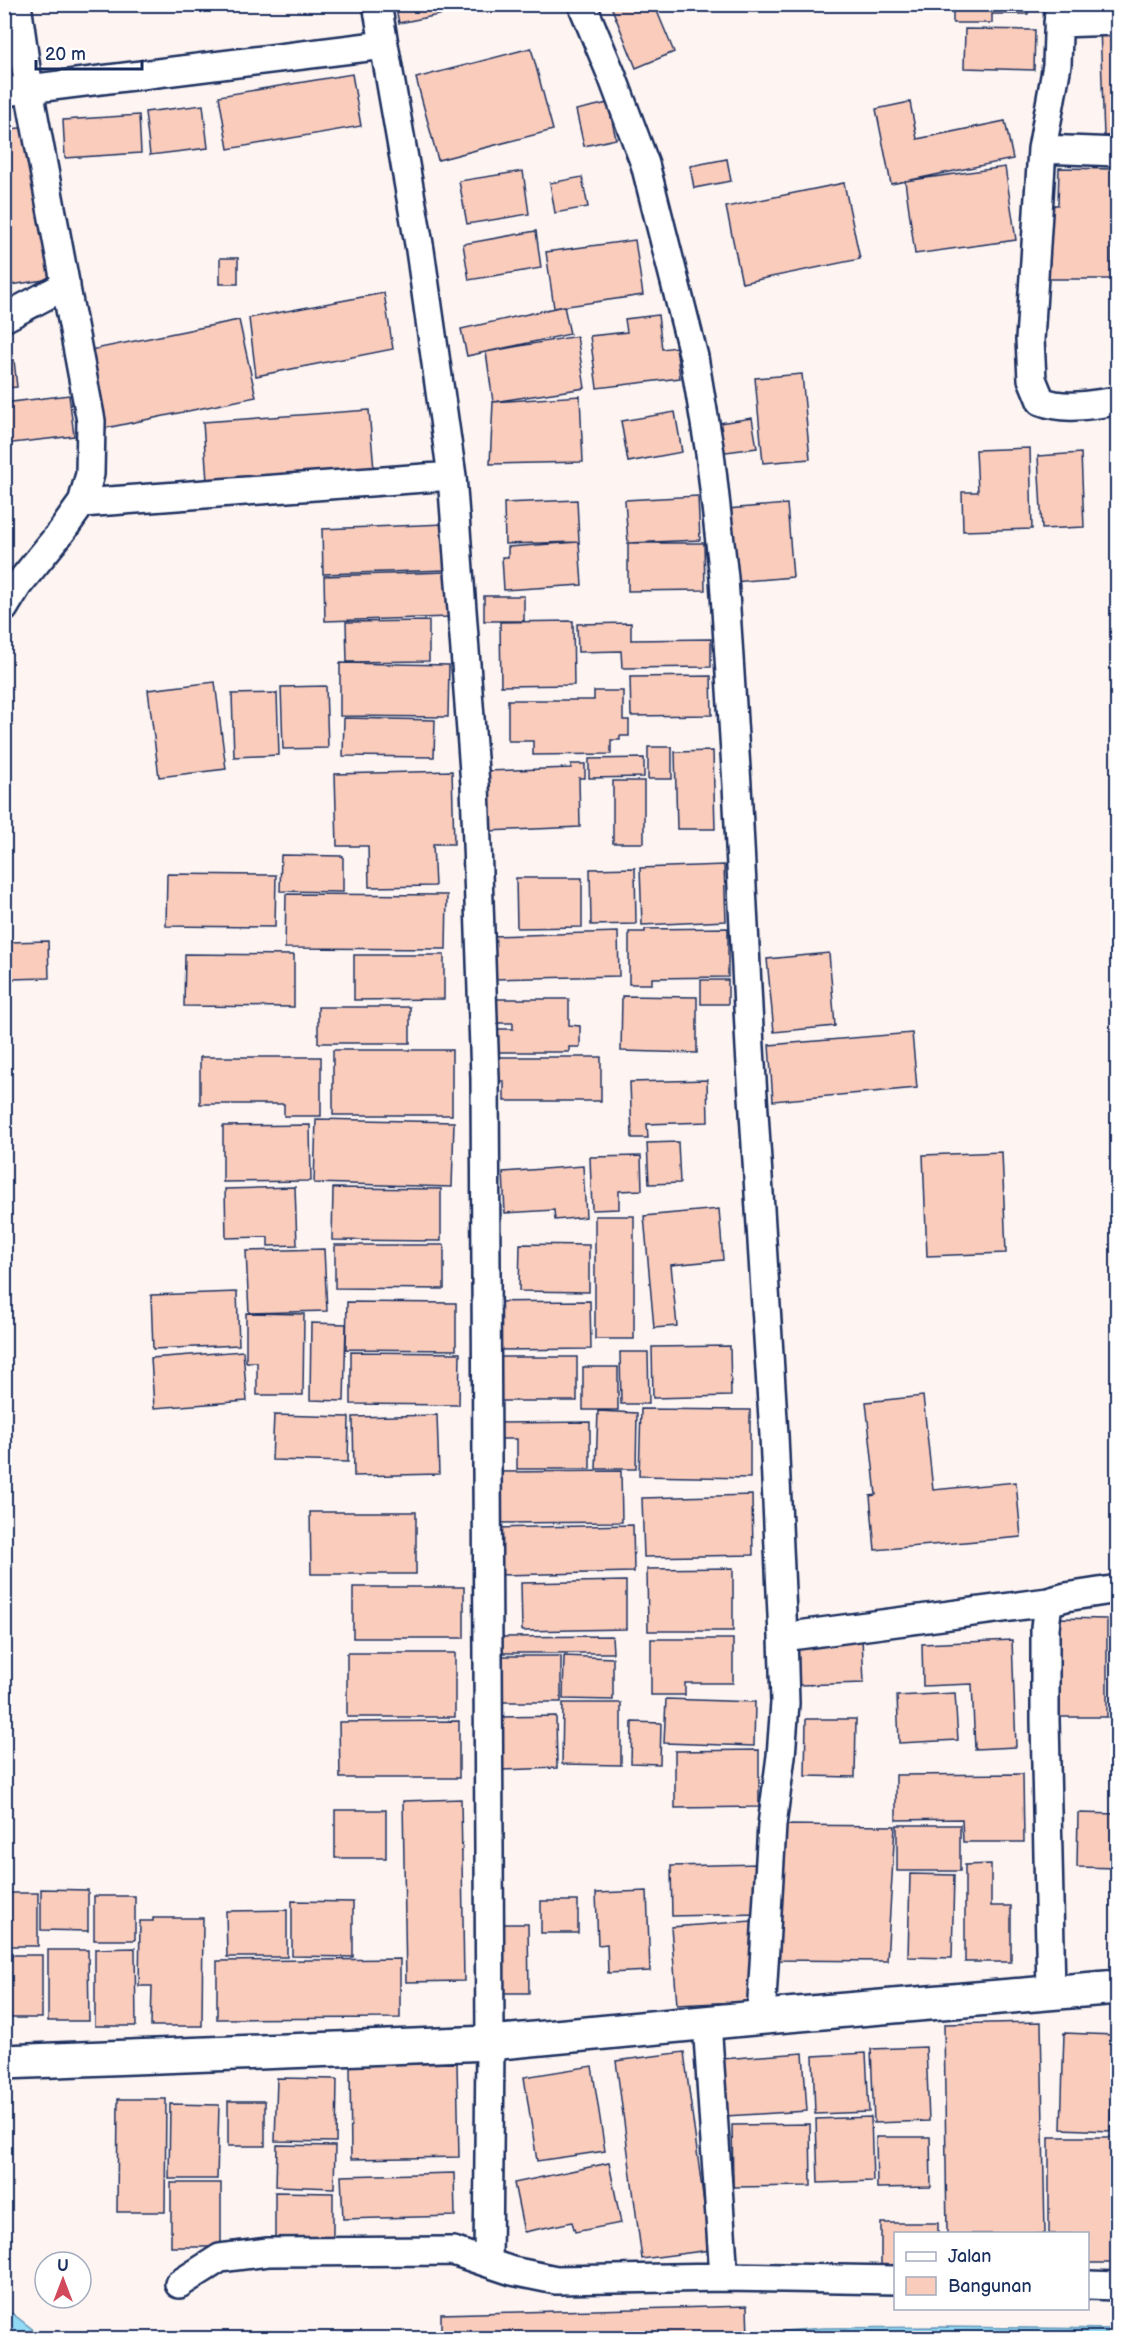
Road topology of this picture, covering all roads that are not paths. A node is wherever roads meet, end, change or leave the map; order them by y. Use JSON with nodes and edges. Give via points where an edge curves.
{"nodes":[{"id":1,"x":17,"y":4,"type":"edge"},
{"id":2,"x":377,"y":4,"type":"edge"},
{"id":3,"x":582,"y":4,"type":"edge"},
{"id":4,"x":1059,"y":14,"type":"edge"},
{"id":5,"x":1118,"y":21,"type":"edge"},
{"id":6,"x":384,"y":45,"type":"junction"},
{"id":7,"x":17,"y":91,"type":"edge"},
{"id":8,"x":1042,"y":149,"type":"junction"},
{"id":9,"x":1118,"y":152,"type":"edge"},
{"id":10,"x":66,"y":285,"type":"junction"},
{"id":11,"x":4,"y":318,"type":"edge"},
{"id":12,"x":1118,"y":401,"type":"edge"},
{"id":13,"x":452,"y":476,"type":"junction"},
{"id":14,"x":82,"y":503,"type":"junction"},
{"id":15,"x":4,"y":608,"type":"edge"},
{"id":16,"x":1118,"y":1589,"type":"edge"},
{"id":17,"x":1048,"y":1602,"type":"junction"},
{"id":18,"x":783,"y":1637,"type":"junction"},
{"id":19,"x":1118,"y":1987,"type":"edge"},
{"id":20,"x":1051,"y":1991,"type":"junction"},
{"id":21,"x":761,"y":2017,"type":"junction"},
{"id":22,"x":707,"y":2022,"type":"junction"},
{"id":23,"x":490,"y":2043,"type":"junction"},
{"id":24,"x":4,"y":2062,"type":"edge"},
{"id":25,"x":488,"y":2263,"type":"junction"},
{"id":26,"x":724,"y":2277,"type":"junction"},
{"id":27,"x":894,"y":2280,"type":"edge"},
{"id":28,"x":179,"y":2284,"type":"dead end"},
{"id":29,"x":1089,"y":2285,"type":"edge"},
{"id":30,"x":1118,"y":2286,"type":"edge"}],
"edges":[{"from":1,"to":7,"type":"street"},
{"from":2,"to":6,"type":"street"},
{"from":3,"to":18,"type":"street","via":[[645,164],[694,357],[710,453],[724,578],[737,785]]},
{"from":4,"to":5,"type":"street"},
{"from":4,"to":8,"type":"street","via":[[1057,65]]},
{"from":6,"to":7,"type":"street"},
{"from":6,"to":13,"type":"street","via":[[420,250]]},
{"from":7,"to":10,"type":"street"},
{"from":8,"to":9,"type":"street"},
{"from":8,"to":12,"type":"street","via":[[1029,340],[1032,379],[1041,401],[1053,405]]},
{"from":10,"to":11,"type":"street"},
{"from":10,"to":14,"type":"street","via":[[91,421],[90,474]]},
{"from":13,"to":14,"type":"street"},
{"from":13,"to":23,"type":"street","via":[[475,785],[485,1078]]},
{"from":14,"to":15,"type":"street"},
{"from":16,"to":17,"type":"street"},
{"from":17,"to":18,"type":"street"},
{"from":17,"to":20,"type":"street","via":[[1045,1720]]},
{"from":18,"to":21,"type":"street","via":[[785,1703],[772,1825]]},
{"from":19,"to":20,"type":"highway"},
{"from":20,"to":21,"type":"highway"},
{"from":21,"to":22,"type":"highway"},
{"from":22,"to":23,"type":"highway"},
{"from":22,"to":26,"type":"street"},
{"from":23,"to":24,"type":"highway"},
{"from":23,"to":25,"type":"street"},
{"from":25,"to":26,"type":"street","via":[[556,2280]]},
{"from":25,"to":28,"type":"street","via":[[453,2251],[268,2252],[220,2258]]},
{"from":26,"to":27,"type":"street"},
{"from":29,"to":30,"type":"street"}]}
